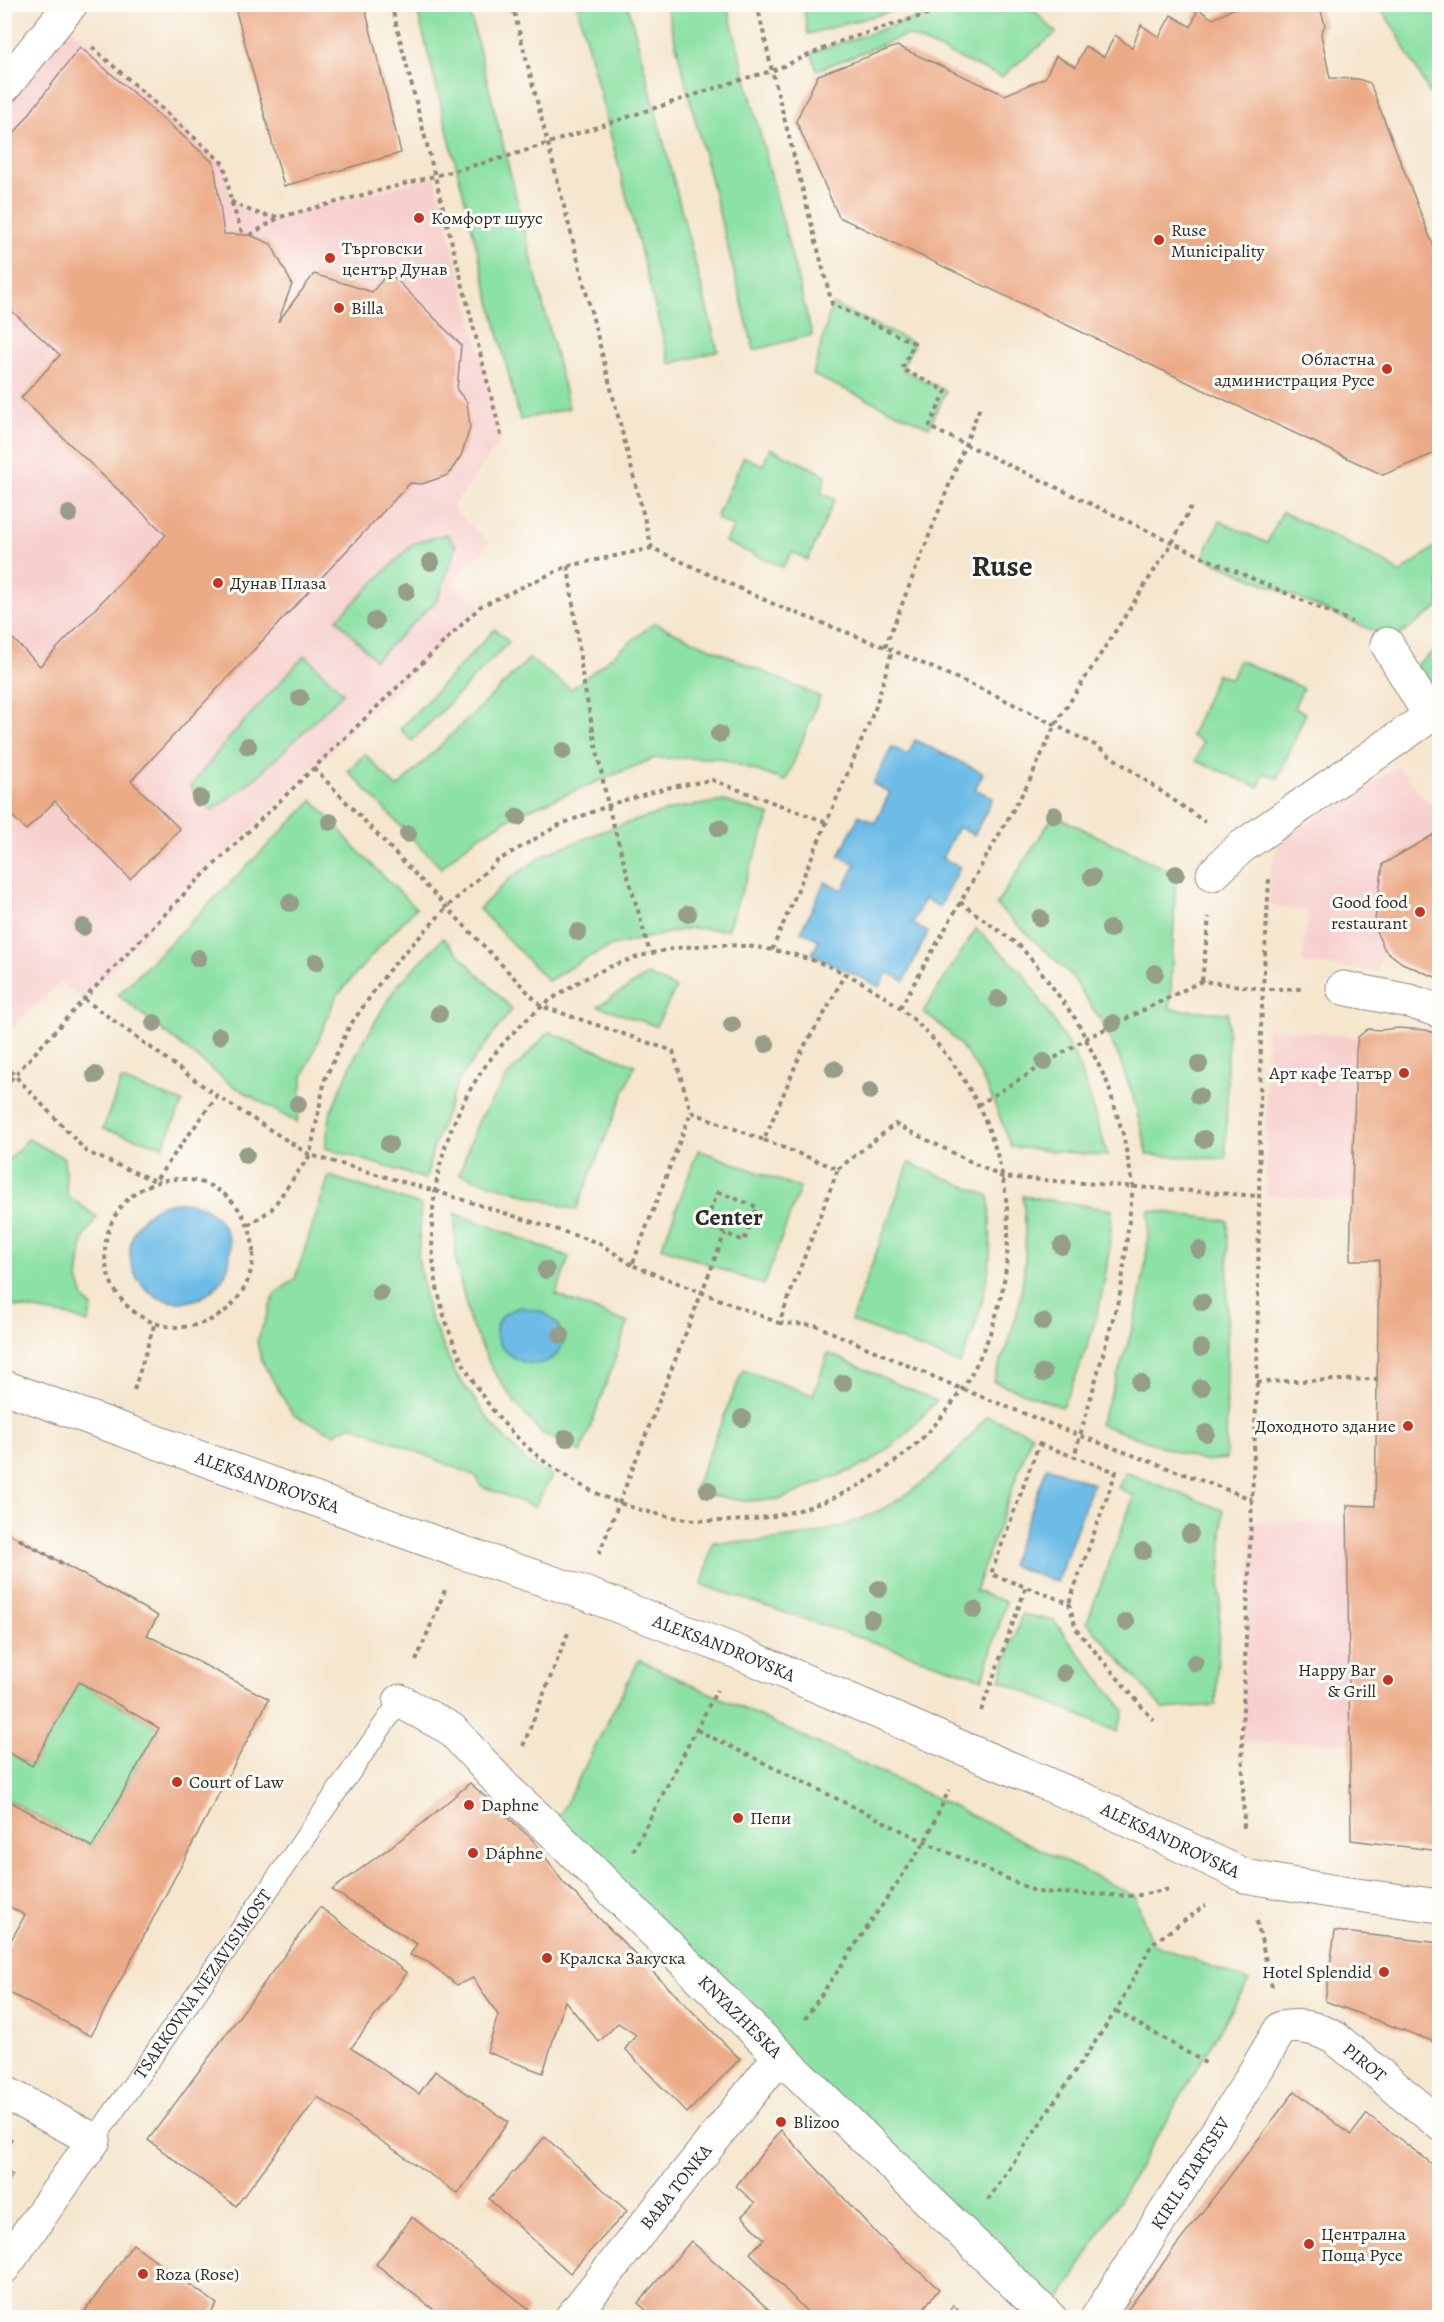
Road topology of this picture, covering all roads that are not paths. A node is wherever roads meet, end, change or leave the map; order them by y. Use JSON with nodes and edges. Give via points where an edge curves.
{"nodes":[{"id":1,"x":65,"y":11,"type":"edge"},
{"id":2,"x":4,"y":87,"type":"edge"},
{"id":3,"x":1387,"y":644,"type":"road end"},
{"id":4,"x":1435,"y":712,"type":"edge"},
{"id":5,"x":1214,"y":874,"type":"road end"},
{"id":6,"x":1343,"y":988,"type":"dead end"},
{"id":7,"x":1440,"y":1011,"type":"edge"},
{"id":8,"x":4,"y":1387,"type":"edge"},
{"id":9,"x":400,"y":1701,"type":"joint"},
{"id":10,"x":1440,"y":1906,"type":"edge"},
{"id":11,"x":1281,"y":2028,"type":"joint"},
{"id":12,"x":780,"y":2056,"type":"junction"},
{"id":13,"x":4,"y":2092,"type":"edge"},
{"id":14,"x":1440,"y":2124,"type":"edge"},
{"id":15,"x":94,"y":2140,"type":"junction"},
{"id":16,"x":4,"y":2267,"type":"edge"},
{"id":17,"x":571,"y":2318,"type":"edge"},
{"id":18,"x":1050,"y":2318,"type":"edge"},
{"id":19,"x":1097,"y":2318,"type":"edge"}],
"edges":[{"from":1,"to":2,"type":"street"},
{"from":3,"to":4,"type":"street"},
{"from":4,"to":5,"type":"street","via":[[1240,848]]},
{"from":6,"to":7,"type":"street"},
{"from":8,"to":10,"type":"street","name":"ALEKSANDROVSKA","via":[[584,1593],[735,1651],[1101,1807],[1245,1876]]},
{"from":9,"to":12,"type":"street","name":"KNYAZHESKA","via":[[451,1729],[506,1789]]},
{"from":9,"to":15,"type":"lane","name":"TSARKOVNA NEZAVISIMOST"},
{"from":11,"to":14,"type":"street","name":"PIROT","via":[[1315,2028],[1335,2038]]},
{"from":11,"to":19,"type":"street","name":"KIRIL STARTSEV"},
{"from":12,"to":17,"type":"street","name":"BABA TONKA"},
{"from":12,"to":18,"type":"street","name":"KNYAZHESKA"},
{"from":13,"to":15,"type":"street"},
{"from":15,"to":16,"type":"street","name":"TSARKOVNA NEZAVISIMOST"}]}
